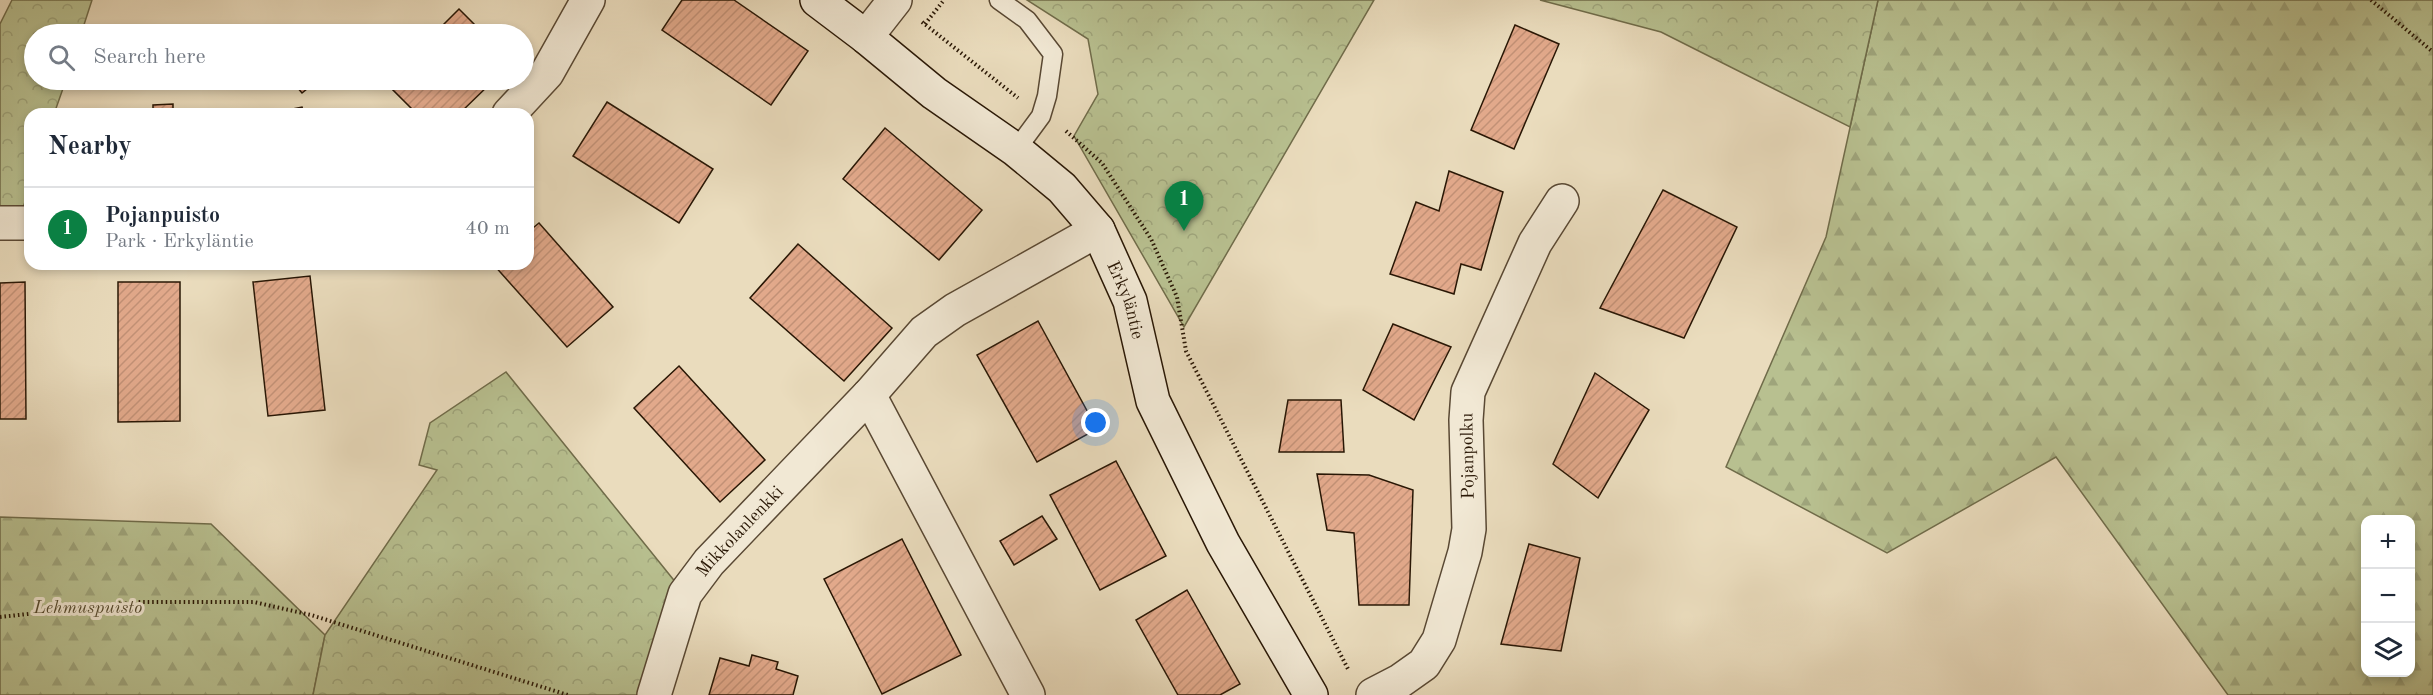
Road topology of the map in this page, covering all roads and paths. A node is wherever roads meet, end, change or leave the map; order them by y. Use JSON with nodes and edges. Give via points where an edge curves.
{"nodes":[{"id":1,"x":588,"y":0,"type":"edge"},
{"id":2,"x":817,"y":0,"type":"edge"},
{"id":3,"x":895,"y":0,"type":"edge"},
{"id":4,"x":944,"y":0,"type":"edge"},
{"id":5,"x":999,"y":0,"type":"edge"},
{"id":6,"x":2371,"y":0,"type":"edge"},
{"id":7,"x":925,"y":24,"type":"dead end"},
{"id":8,"x":866,"y":37,"type":"junction"},
{"id":9,"x":2433,"y":52,"type":"edge"},
{"id":10,"x":534,"y":86,"type":"edge"},
{"id":11,"x":531,"y":90,"type":"edge"},
{"id":12,"x":514,"y":108,"type":"edge"},
{"id":13,"x":1016,"y":150,"type":"junction"},
{"id":14,"x":1562,"y":201,"type":"dead end"},
{"id":15,"x":0,"y":223,"type":"edge"},
{"id":16,"x":24,"y":223,"type":"edge"},
{"id":17,"x":1098,"y":230,"type":"junction"},
{"id":18,"x":869,"y":395,"type":"junction"},
{"id":19,"x":0,"y":617,"type":"edge"},
{"id":20,"x":568,"y":695,"type":"edge"},
{"id":21,"x":654,"y":695,"type":"edge"},
{"id":22,"x":1028,"y":695,"type":"edge"},
{"id":23,"x":1311,"y":695,"type":"edge"},
{"id":24,"x":1373,"y":695,"type":"edge"}],
"edges":[{"from":1,"to":10,"type":"street","via":[[546,73]]},
{"from":2,"to":8,"type":"street","name":"Erkyläntie"},
{"from":3,"to":8,"type":"street"},
{"from":4,"to":7,"type":"path"},
{"from":5,"to":13,"type":"lane","via":[[1027,20],[1053,54],[1041,116]]},
{"from":6,"to":9,"type":"path"},
{"from":8,"to":13,"type":"street","name":"Erkyläntie","via":[[934,93]]},
{"from":11,"to":12,"type":"street"},
{"from":13,"to":17,"type":"street","name":"Erkyläntie","via":[[1062,188]]},
{"from":14,"to":24,"type":"street","name":"Pojanpolku","via":[[1535,243],[1468,392],[1469,529],[1439,640],[1424,664]]},
{"from":15,"to":16,"type":"street"},
{"from":17,"to":18,"type":"street","name":"Mikkolanlenkki","via":[[955,310],[924,332]]},
{"from":17,"to":23,"type":"street","name":"Erkyläntie","via":[[1130,302],[1153,401],[1223,543]]},
{"from":18,"to":21,"type":"street","name":"Mikkolanlenkki","via":[[709,562],[685,594]]},
{"from":18,"to":22,"type":"street"},
{"from":19,"to":20,"type":"path","via":[[140,602],[254,602],[311,615]]}]}
